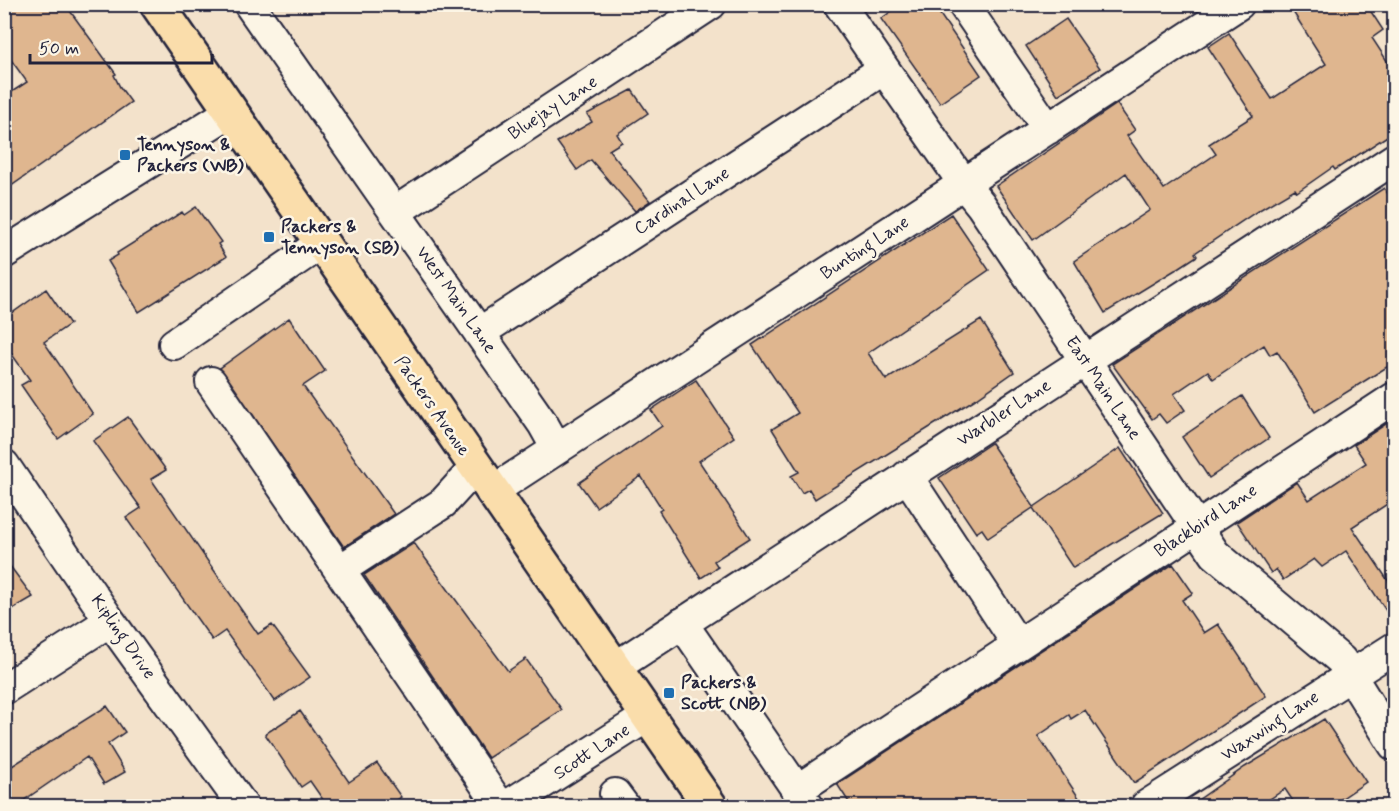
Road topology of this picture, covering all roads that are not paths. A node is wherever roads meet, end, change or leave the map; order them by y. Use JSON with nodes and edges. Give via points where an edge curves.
{"nodes":[{"id":1,"x":157,"y":4,"type":"edge"},
{"id":2,"x":249,"y":4,"type":"edge"},
{"id":3,"x":711,"y":4,"type":"edge"},
{"id":4,"x":839,"y":4,"type":"edge"},
{"id":5,"x":963,"y":4,"type":"edge"},
{"id":6,"x":1227,"y":8,"type":"edge"},
{"id":7,"x":884,"y":69,"type":"junction"},
{"id":8,"x":230,"y":112,"type":"junction"},
{"id":9,"x":1048,"y":129,"type":"junction"},
{"id":10,"x":1395,"y":159,"type":"edge"},
{"id":11,"x":964,"y":184,"type":"junction"},
{"id":12,"x":395,"y":213,"type":"junction"},
{"id":13,"x":320,"y":244,"type":"junction"},
{"id":14,"x":5,"y":252,"type":"edge"},
{"id":15,"x":479,"y":333,"type":"junction"},
{"id":16,"x":174,"y":344,"type":"dead end"},
{"id":17,"x":1084,"y":361,"type":"junction"},
{"id":18,"x":211,"y":382,"type":"dead end"},
{"id":19,"x":1395,"y":398,"type":"edge"},
{"id":20,"x":557,"y":449,"type":"junction"},
{"id":21,"x":4,"y":465,"type":"edge"},
{"id":22,"x":907,"y":476,"type":"junction"},
{"id":23,"x":483,"y":480,"type":"junction"},
{"id":24,"x":1196,"y":528,"type":"junction"},
{"id":25,"x":340,"y":570,"type":"junction"},
{"id":26,"x":110,"y":621,"type":"junction"},
{"id":27,"x":682,"y":623,"type":"junction"},
{"id":28,"x":1018,"y":645,"type":"junction"},
{"id":29,"x":1395,"y":648,"type":"edge"},
{"id":30,"x":614,"y":668,"type":"junction"},
{"id":31,"x":1350,"y":675,"type":"junction"},
{"id":32,"x":4,"y":689,"type":"edge"},
{"id":33,"x":648,"y":716,"type":"junction"},
{"id":34,"x":1395,"y":745,"type":"edge"},
{"id":35,"x":803,"y":798,"type":"edge"},
{"id":36,"x":243,"y":807,"type":"edge"},
{"id":37,"x":500,"y":807,"type":"edge"},
{"id":38,"x":507,"y":807,"type":"edge"},
{"id":39,"x":710,"y":807,"type":"edge"},
{"id":40,"x":1146,"y":807,"type":"edge"}],
"edges":[{"from":1,"to":8,"type":"main road","name":"Packers Avenue"},
{"from":2,"to":12,"type":"street","name":"West Main Lane"},
{"from":3,"to":12,"type":"street","name":"Bluejay Lane"},
{"from":4,"to":7,"type":"street","name":"East Main Lane"},
{"from":5,"to":9,"type":"street"},
{"from":6,"to":9,"type":"street","name":"Bunting Lane"},
{"from":7,"to":11,"type":"street","name":"East Main Lane"},
{"from":7,"to":15,"type":"street","name":"Cardinal Lane"},
{"from":8,"to":13,"type":"main road","name":"Packers Avenue"},
{"from":8,"to":14,"type":"street"},
{"from":9,"to":11,"type":"street","name":"Bunting Lane"},
{"from":10,"to":17,"type":"street","name":"Warbler Lane"},
{"from":11,"to":17,"type":"street","name":"East Main Lane"},
{"from":11,"to":20,"type":"street","name":"Bunting Lane"},
{"from":12,"to":15,"type":"street","name":"West Main Lane"},
{"from":13,"to":16,"type":"street"},
{"from":13,"to":23,"type":"main road","name":"Packers Avenue"},
{"from":15,"to":20,"type":"street","name":"West Main Lane"},
{"from":17,"to":22,"type":"street","name":"Warbler Lane"},
{"from":17,"to":24,"type":"street","name":"East Main Lane"},
{"from":18,"to":25,"type":"street"},
{"from":19,"to":24,"type":"street","name":"Blackbird Lane"},
{"from":20,"to":23,"type":"street","name":"Bunting Lane"},
{"from":21,"to":26,"type":"street","name":"Kipling Drive"},
{"from":22,"to":27,"type":"street","name":"Warbler Lane"},
{"from":22,"to":28,"type":"street"},
{"from":23,"to":25,"type":"street","name":"Bunting Lane"},
{"from":23,"to":30,"type":"main road","name":"Packers Avenue"},
{"from":24,"to":28,"type":"street","name":"Blackbird Lane"},
{"from":24,"to":31,"type":"street","name":"East Main Lane","via":[[1215,554],[1341,660]]},
{"from":25,"to":37,"type":"street"},
{"from":26,"to":32,"type":"street"},
{"from":26,"to":36,"type":"street","name":"Kipling Drive"},
{"from":27,"to":30,"type":"street","name":"Warbler Lane"},
{"from":27,"to":35,"type":"street"},
{"from":28,"to":35,"type":"street","name":"Blackbird Lane"},
{"from":29,"to":31,"type":"street","name":"Waxwing Lane"},
{"from":30,"to":33,"type":"main road","name":"Packers Avenue"},
{"from":31,"to":34,"type":"street","name":"East Main Lane"},
{"from":31,"to":40,"type":"street","name":"Waxwing Lane"},
{"from":33,"to":38,"type":"street","name":"Scott Lane"},
{"from":33,"to":39,"type":"main road","name":"Packers Avenue"}]}
